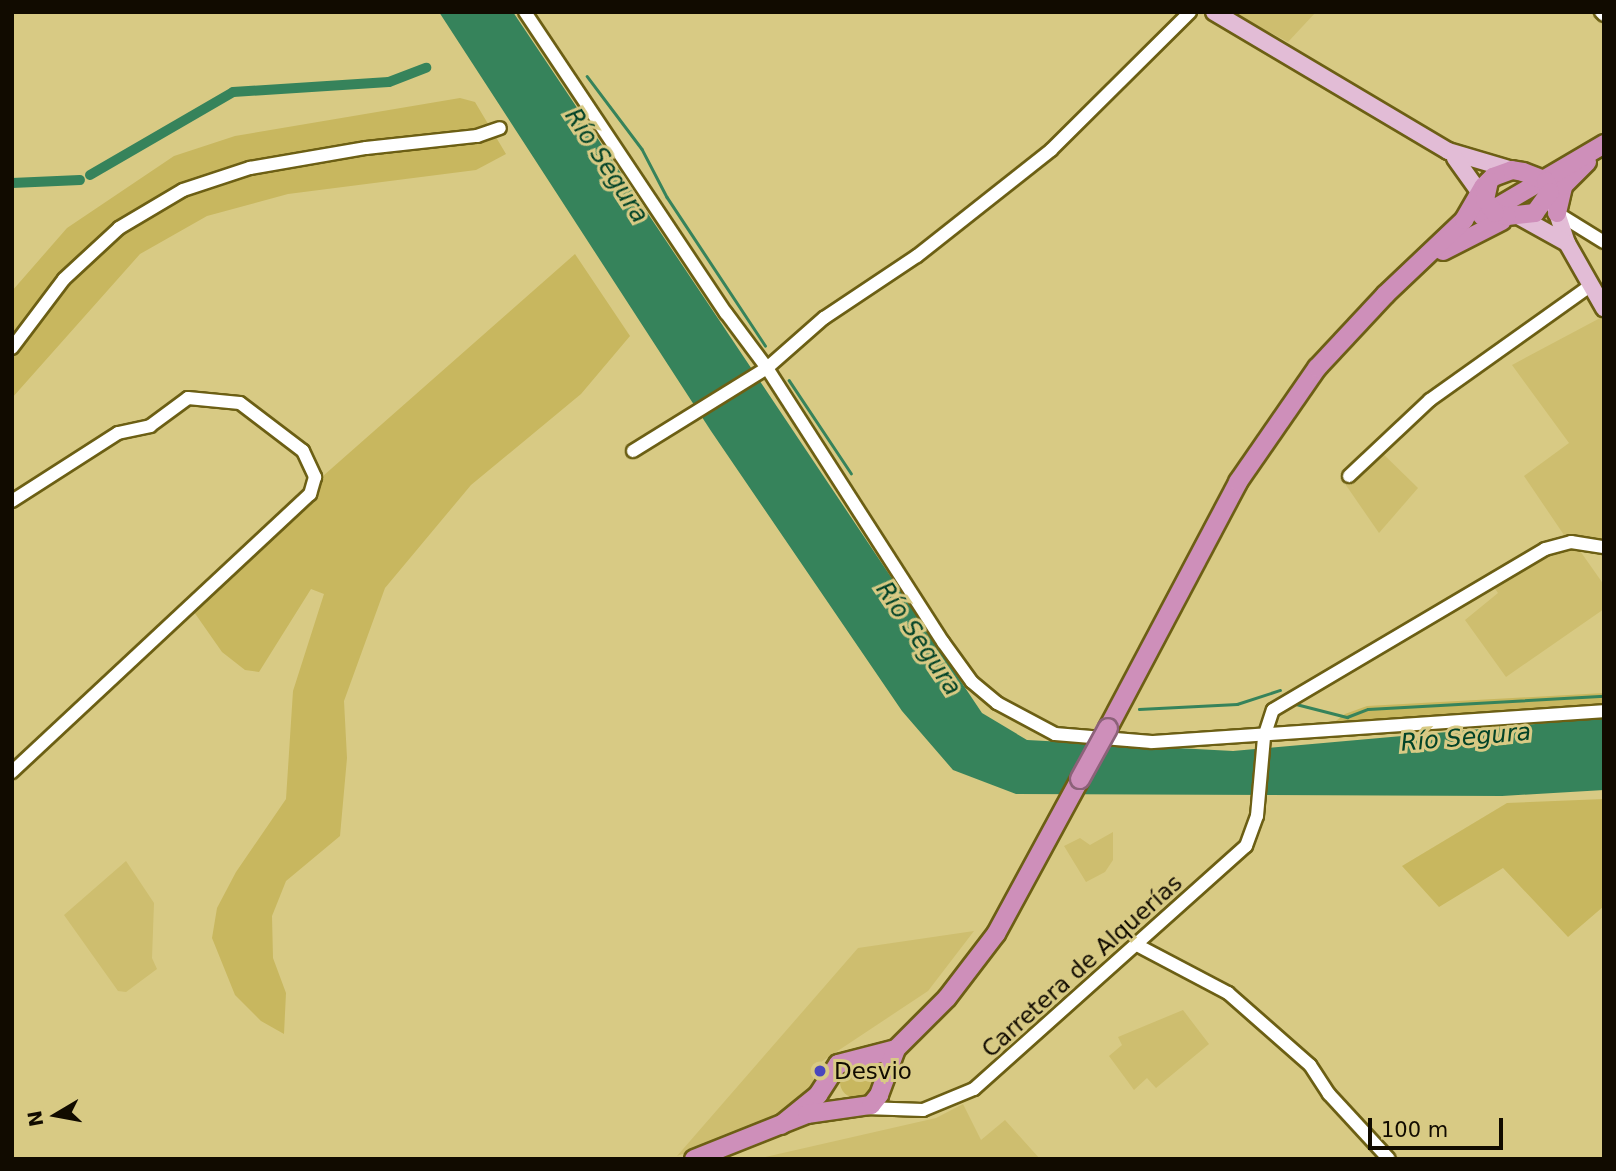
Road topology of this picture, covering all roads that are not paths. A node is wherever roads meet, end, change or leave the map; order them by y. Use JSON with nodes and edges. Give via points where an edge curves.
{"nodes":[{"id":1,"x":525,"y":12,"type":"edge"},
{"id":2,"x":1190,"y":12,"type":"edge"},
{"id":3,"x":1214,"y":12,"type":"edge"},
{"id":4,"x":500,"y":128,"type":"dead end"},
{"id":5,"x":1604,"y":142,"type":"edge"},
{"id":6,"x":1604,"y":150,"type":"edge"},
{"id":7,"x":1448,"y":151,"type":"junction"},
{"id":8,"x":1512,"y":170,"type":"junction"},
{"id":9,"x":1482,"y":194,"type":"junction"},
{"id":10,"x":1550,"y":197,"type":"junction"},
{"id":11,"x":1520,"y":217,"type":"junction"},
{"id":12,"x":1604,"y":242,"type":"edge"},
{"id":13,"x":1567,"y":243,"type":"junction"},
{"id":14,"x":1591,"y":285,"type":"junction"},
{"id":15,"x":1394,"y":286,"type":"junction"},
{"id":16,"x":1604,"y":308,"type":"edge"},
{"id":17,"x":12,"y":348,"type":"edge"},
{"id":18,"x":768,"y":368,"type":"junction"},
{"id":19,"x":633,"y":451,"type":"dead end"},
{"id":20,"x":1349,"y":476,"type":"dead end"},
{"id":21,"x":12,"y":501,"type":"edge"},
{"id":22,"x":1604,"y":547,"type":"edge"},
{"id":23,"x":1604,"y":711,"type":"edge"},
{"id":24,"x":1264,"y":737,"type":"junction"},
{"id":25,"x":12,"y":772,"type":"edge"},
{"id":26,"x":1137,"y":945,"type":"junction"},
{"id":27,"x":896,"y":1049,"type":"junction"},
{"id":28,"x":865,"y":1059,"type":"junction"},
{"id":29,"x":830,"y":1079,"type":"junction"},
{"id":30,"x":881,"y":1084,"type":"junction"},
{"id":31,"x":844,"y":1107,"type":"junction"},
{"id":32,"x":865,"y":1108,"type":"junction"},
{"id":33,"x":896,"y":1112,"type":"junction"},
{"id":34,"x":781,"y":1125,"type":"junction"},
{"id":35,"x":694,"y":1159,"type":"edge"},
{"id":36,"x":1389,"y":1159,"type":"edge"}],
"edges":[{"from":1,"to":18,"type":"street","via":[[636,181]]},
{"from":2,"to":18,"type":"street","via":[[1051,150],[917,256],[824,318]]},
{"from":3,"to":7,"type":"main road"},
{"from":4,"to":17,"type":"street","via":[[477,136],[366,148],[250,168],[183,190],[119,228],[64,279]]},
{"from":5,"to":8,"type":"highway"},
{"from":5,"to":10,"type":"highway"},
{"from":6,"to":10,"type":"highway"},
{"from":7,"to":8,"type":"main road"},
{"from":7,"to":9,"type":"main road"},
{"from":8,"to":9,"type":"highway"},
{"from":8,"to":10,"type":"highway"},
{"from":9,"to":10,"type":"highway"},
{"from":9,"to":11,"type":"highway"},
{"from":9,"to":15,"type":"highway","via":[[1464,220]]},
{"from":10,"to":11,"type":"highway"},
{"from":10,"to":12,"type":"street"},
{"from":10,"to":13,"type":"main road"},
{"from":11,"to":13,"type":"main road"},
{"from":11,"to":15,"type":"highway","via":[[1473,233]]},
{"from":13,"to":14,"type":"main road"},
{"from":14,"to":16,"type":"main road"},
{"from":14,"to":20,"type":"street","via":[[1430,400]]},
{"from":15,"to":27,"type":"highway","bridge":true,"via":[[1317,368],[1276,423],[1238,482],[996,934],[947,998]]},
{"from":18,"to":19,"type":"street"},
{"from":18,"to":24,"type":"street","via":[[943,642],[972,681],[997,703],[1055,734],[1153,742]]},
{"from":21,"to":25,"type":"street","via":[[118,433],[150,426],[188,398],[240,403],[285,433],[307,456],[314,477],[310,494]]},
{"from":22,"to":24,"type":"street","name":"Carretera de Alquerías","via":[[1571,542],[1545,549],[1509,568],[1284,701],[1273,710]]},
{"from":23,"to":24,"type":"street"},
{"from":24,"to":26,"type":"street","name":"Carretera de Alquerías","via":[[1257,805],[1246,846]]},
{"from":26,"to":33,"type":"street","name":"Carretera de Alquerías","via":[[974,1089],[938,1107]]},
{"from":26,"to":36,"type":"street","via":[[1228,993],[1310,1065],[1329,1094]]},
{"from":27,"to":28,"type":"highway"},
{"from":27,"to":30,"type":"highway"},
{"from":28,"to":29,"type":"highway","via":[[844,1060]]},
{"from":28,"to":30,"type":"highway","via":[[876,1067]]},
{"from":29,"to":31,"type":"highway","via":[[832,1095]]},
{"from":29,"to":34,"type":"highway","via":[[804,1110]]},
{"from":30,"to":32,"type":"highway"},
{"from":30,"to":33,"type":"street"},
{"from":31,"to":32,"type":"highway"},
{"from":31,"to":34,"type":"highway"},
{"from":32,"to":33,"type":"street","name":"Carretera de Alquerías"},
{"from":34,"to":35,"type":"highway"}]}
